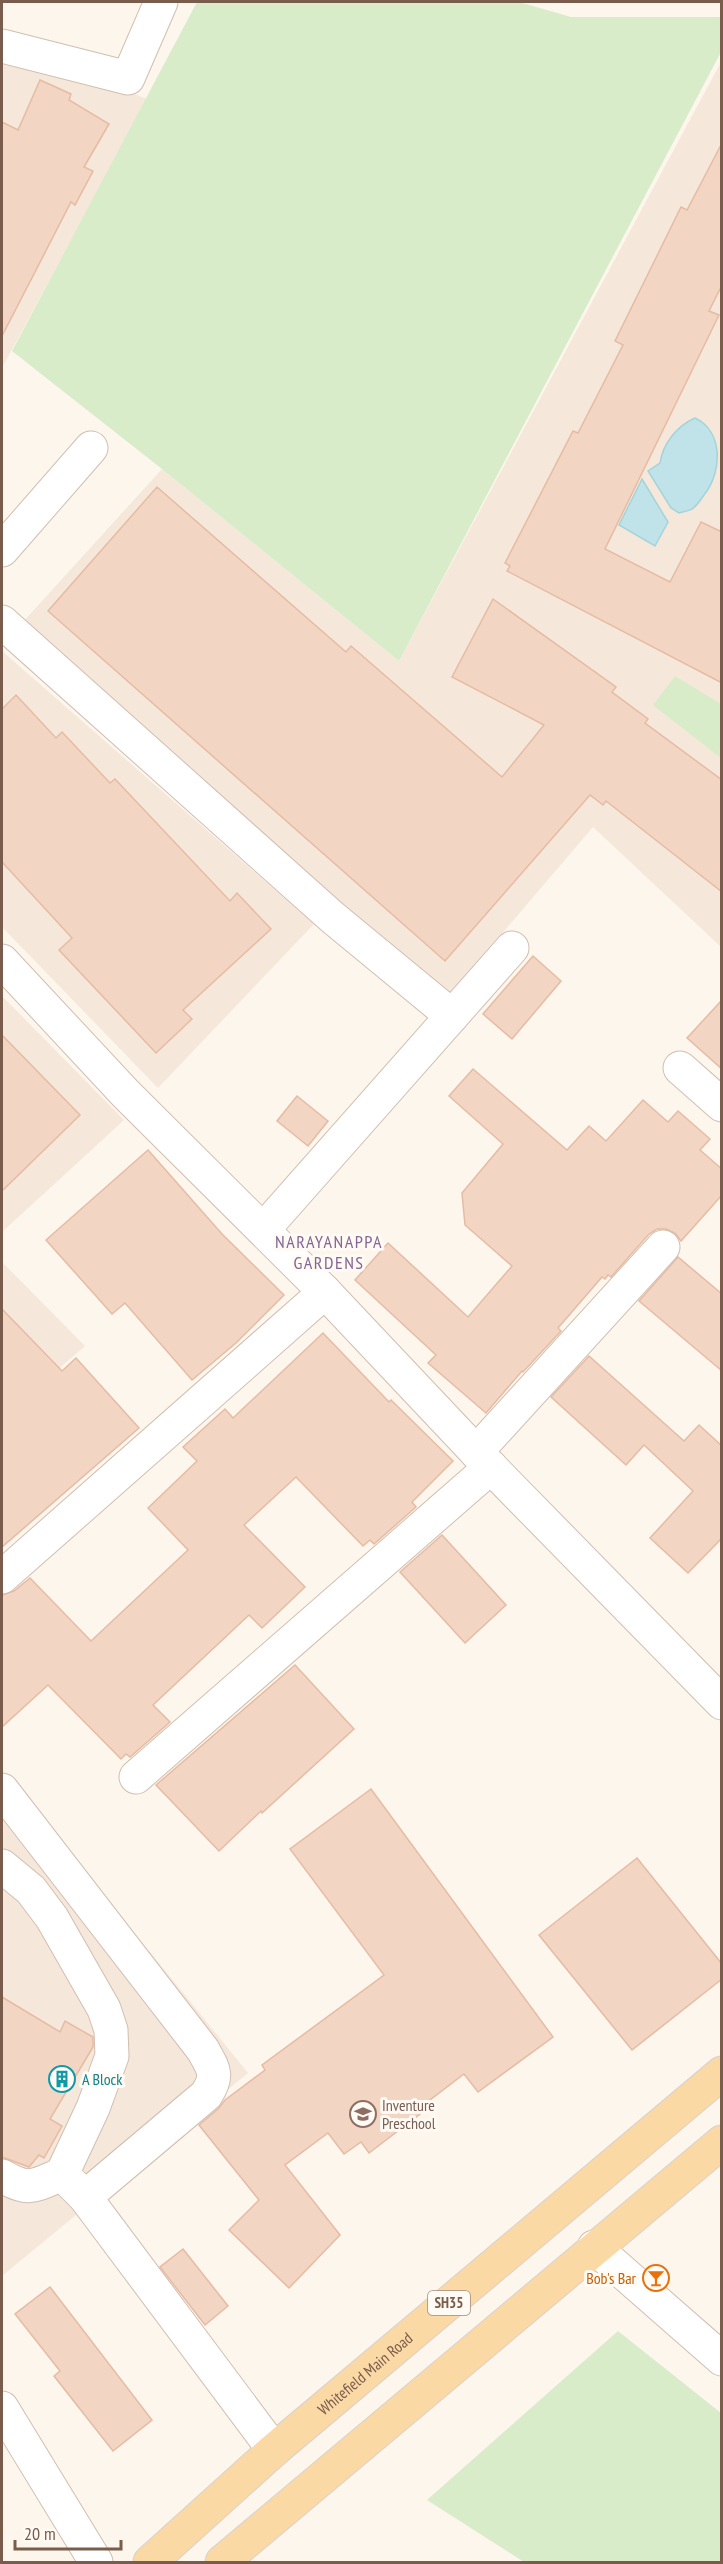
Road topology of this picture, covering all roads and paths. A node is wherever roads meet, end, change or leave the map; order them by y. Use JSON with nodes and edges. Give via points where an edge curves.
{"nodes":[{"id":1,"x":161,"y":2,"type":"edge"},
{"id":2,"x":2,"y":46,"type":"edge"},
{"id":3,"x":91,"y":448,"type":"dead end"},
{"id":4,"x":2,"y":550,"type":"edge"},
{"id":5,"x":2,"y":622,"type":"edge"},
{"id":6,"x":512,"y":948,"type":"dead end"},
{"id":7,"x":2,"y":961,"type":"edge"},
{"id":8,"x":452,"y":1016,"type":"junction"},
{"id":9,"x":680,"y":1068,"type":"dead end"},
{"id":10,"x":722,"y":1105,"type":"edge"},
{"id":11,"x":263,"y":1230,"type":"junction"},
{"id":12,"x":663,"y":1247,"type":"dead end"},
{"id":13,"x":326,"y":1292,"type":"junction"},
{"id":14,"x":483,"y":1459,"type":"junction"},
{"id":15,"x":2,"y":1577,"type":"edge"},
{"id":16,"x":722,"y":1703,"type":"edge"},
{"id":17,"x":135,"y":1777,"type":"dead end"},
{"id":18,"x":2,"y":1790,"type":"edge"},
{"id":19,"x":2,"y":1866,"type":"edge"},
{"id":20,"x":722,"y":2073,"type":"edge"},
{"id":21,"x":722,"y":2142,"type":"edge"},
{"id":22,"x":62,"y":2174,"type":"junction"},
{"id":23,"x":2,"y":2176,"type":"edge"},
{"id":24,"x":86,"y":2197,"type":"junction"},
{"id":25,"x":594,"y":2247,"type":"junction"},
{"id":26,"x":722,"y":2359,"type":"edge"},
{"id":27,"x":2,"y":2408,"type":"edge"},
{"id":28,"x":274,"y":2450,"type":"junction"},
{"id":29,"x":96,"y":2562,"type":"edge"},
{"id":30,"x":150,"y":2562,"type":"edge"},
{"id":31,"x":222,"y":2562,"type":"edge"}],
"edges":[{"from":1,"to":2,"type":"street","via":[[128,78]]},
{"from":3,"to":4,"type":"street"},
{"from":5,"to":8,"type":"street","via":[[332,917]]},
{"from":6,"to":8,"type":"street"},
{"from":7,"to":11,"type":"street","via":[[126,1094]]},
{"from":8,"to":11,"type":"street"},
{"from":9,"to":10,"type":"street"},
{"from":11,"to":13,"type":"street"},
{"from":12,"to":14,"type":"street"},
{"from":13,"to":14,"type":"street"},
{"from":13,"to":15,"type":"street"},
{"from":14,"to":16,"type":"street"},
{"from":14,"to":17,"type":"street"},
{"from":18,"to":24,"type":"street","via":[[215,2070],[214,2083],[206,2095]]},
{"from":19,"to":22,"type":"street","via":[[32,1890],[52,1918],[104,2009],[111,2030],[112,2056]]},
{"from":20,"to":28,"type":"main road","name":"Whitefield Main Road","number":"SH35"},
{"from":21,"to":25,"type":"main road"},
{"from":22,"to":23,"type":"street","via":[[25,2187]]},
{"from":22,"to":24,"type":"street"},
{"from":24,"to":28,"type":"street"},
{"from":25,"to":26,"type":"street"},
{"from":25,"to":31,"type":"main road"},
{"from":27,"to":29,"type":"street"},
{"from":28,"to":30,"type":"main road","name":"Whitefield Main Road","number":"SH35"}]}
